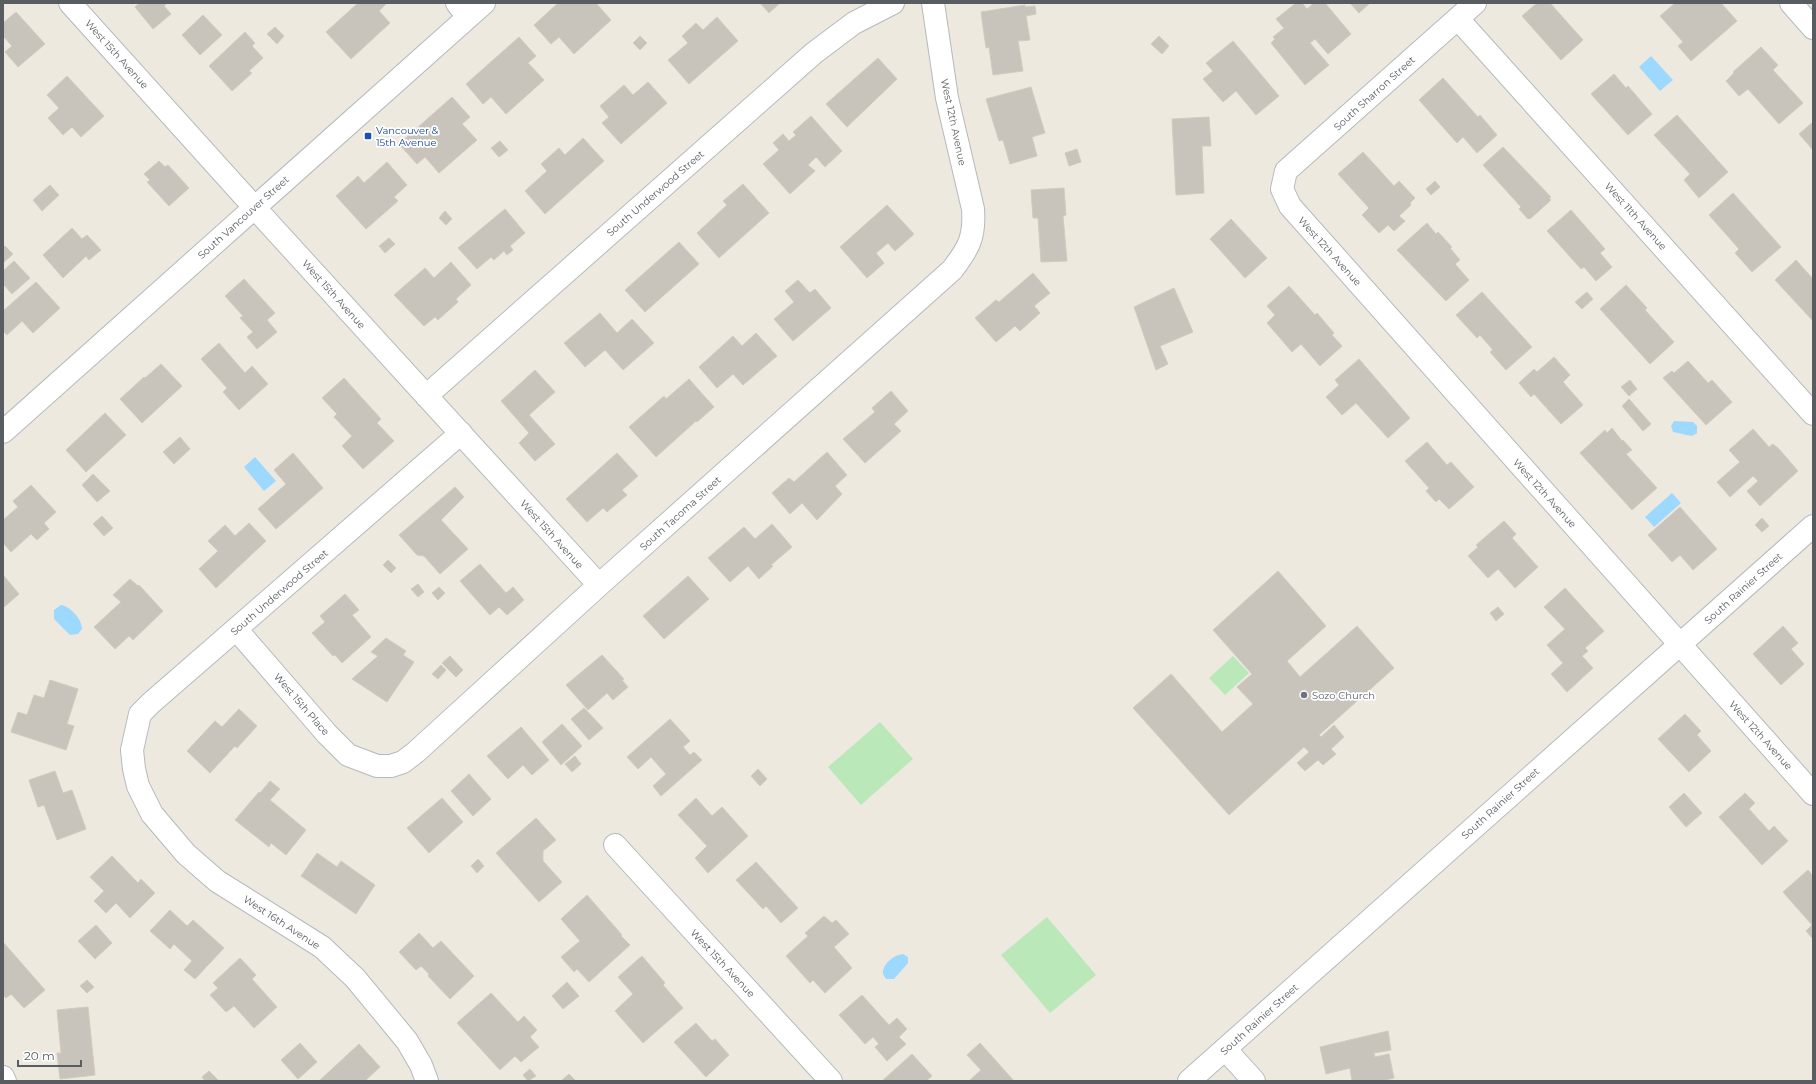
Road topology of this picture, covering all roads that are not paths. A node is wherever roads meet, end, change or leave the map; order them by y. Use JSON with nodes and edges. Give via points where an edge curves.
{"nodes":[{"id":1,"x":70,"y":3,"type":"edge"},
{"id":2,"x":893,"y":3,"type":"edge"},
{"id":3,"x":933,"y":3,"type":"edge"},
{"id":4,"x":1475,"y":3,"type":"edge"},
{"id":5,"x":1791,"y":3,"type":"edge"},
{"id":6,"x":470,"y":8,"type":"edge"},
{"id":7,"x":1458,"y":19,"type":"junction"},
{"id":8,"x":1813,"y":28,"type":"edge"},
{"id":9,"x":1282,"y":189,"type":"joint"},
{"id":10,"x":254,"y":207,"type":"junction"},
{"id":11,"x":971,"y":241,"type":"joint"},
{"id":12,"x":426,"y":396,"type":"junction"},
{"id":13,"x":1813,"y":414,"type":"edge"},
{"id":14,"x":3,"y":432,"type":"edge"},
{"id":15,"x":461,"y":433,"type":"junction"},
{"id":16,"x":1813,"y":526,"type":"edge"},
{"id":17,"x":599,"y":585,"type":"junction"},
{"id":18,"x":236,"y":629,"type":"junction"},
{"id":19,"x":1680,"y":644,"type":"junction"},
{"id":20,"x":377,"y":766,"type":"joint"},
{"id":21,"x":134,"y":769,"type":"joint"},
{"id":22,"x":1813,"y":794,"type":"edge"},
{"id":23,"x":615,"y":846,"type":"dead end"},
{"id":24,"x":1225,"y":1049,"type":"junction"},
{"id":25,"x":3,"y":1077,"type":"edge"},
{"id":26,"x":5,"y":1081,"type":"edge"},
{"id":27,"x":427,"y":1081,"type":"edge"},
{"id":28,"x":831,"y":1081,"type":"edge"},
{"id":29,"x":1189,"y":1081,"type":"edge"},
{"id":30,"x":1254,"y":1081,"type":"edge"}],
"edges":[{"from":1,"to":10,"type":"street","name":"West 15th Avenue"},
{"from":2,"to":12,"type":"street","name":"South Underwood Street","via":[[854,23],[814,53]]},
{"from":3,"to":11,"type":"street","name":"West 12th Avenue","via":[[947,98],[973,209],[974,226]]},
{"from":4,"to":7,"type":"street","name":"South Sharron Street"},
{"from":5,"to":8,"type":"street"},
{"from":6,"to":10,"type":"street","name":"South Vancouver Street"},
{"from":7,"to":9,"type":"street","name":"South Sharron Street","via":[[1286,171]]},
{"from":7,"to":13,"type":"street","name":"West 11th Avenue"},
{"from":9,"to":19,"type":"street","name":"West 12th Avenue","via":[[1290,206]]},
{"from":10,"to":12,"type":"street","name":"West 15th Avenue"},
{"from":10,"to":14,"type":"street","name":"South Vancouver Street"},
{"from":11,"to":17,"type":"street","name":"South Tacoma Street","via":[[965,254],[952,270]]},
{"from":12,"to":15,"type":"street","name":"West 15th Avenue"},
{"from":15,"to":17,"type":"street","name":"West 15th Avenue"},
{"from":15,"to":18,"type":"street","name":"South Underwood Street"},
{"from":16,"to":19,"type":"street","name":"South Rainier Street"},
{"from":17,"to":20,"type":"street","name":"South Tacoma Street","via":[[416,752],[397,764]]},
{"from":18,"to":20,"type":"street","name":"West 15th Place","via":[[348,755]]},
{"from":18,"to":21,"type":"street","name":"South Underwood Street","via":[[140,714],[132,750]]},
{"from":19,"to":22,"type":"street","name":"West 12th Avenue"},
{"from":19,"to":24,"type":"street","name":"South Rainier Street"},
{"from":21,"to":27,"type":"street","name":"West 16th Avenue","via":[[138,786],[152,814],[186,854],[217,881],[322,947],[355,978],[407,1041]]},
{"from":23,"to":28,"type":"street","name":"West 15th Avenue"},
{"from":24,"to":29,"type":"street","name":"South Rainier Street"},
{"from":24,"to":30,"type":"street"},
{"from":25,"to":26,"type":"street"}]}
